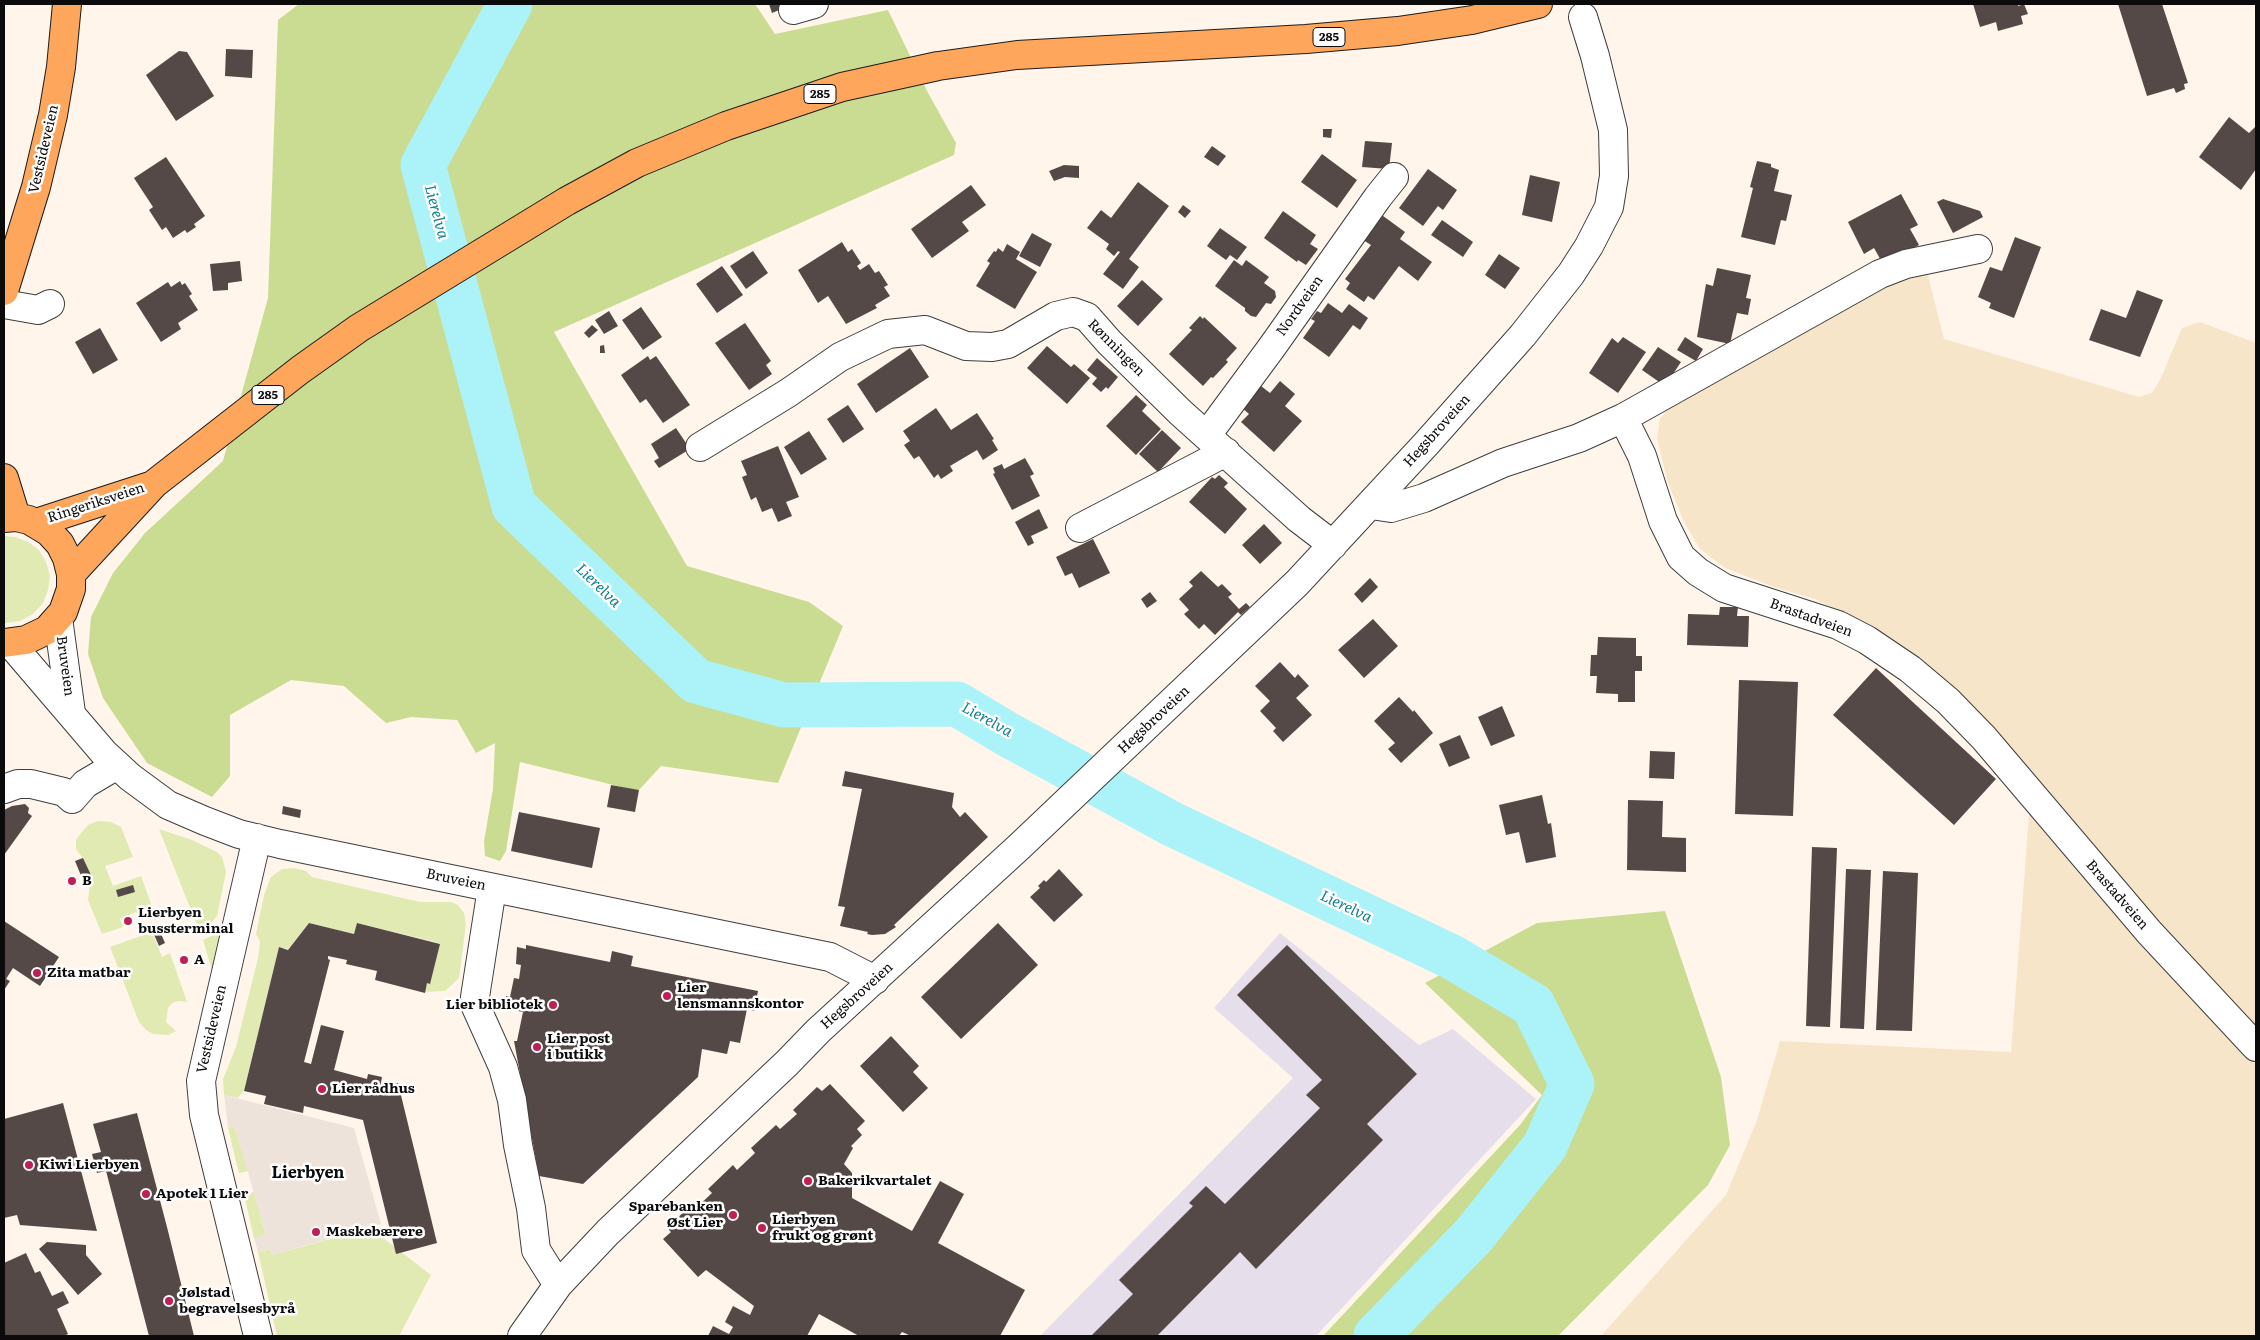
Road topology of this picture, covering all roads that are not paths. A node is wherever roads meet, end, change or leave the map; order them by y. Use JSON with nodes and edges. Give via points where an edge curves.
{"nodes":[{"id":1,"x":67,"y":4,"type":"edge"},
{"id":2,"x":1538,"y":4,"type":"edge"},
{"id":3,"x":1583,"y":17,"type":"dead end"},
{"id":4,"x":1394,"y":177,"type":"dead end"},
{"id":5,"x":1978,"y":249,"type":"dead end"},
{"id":6,"x":4,"y":291,"type":"edge"},
{"id":7,"x":4,"y":304,"type":"edge"},
{"id":8,"x":50,"y":304,"type":"dead end"},
{"id":9,"x":1623,"y":418,"type":"junction"},
{"id":10,"x":1216,"y":443,"type":"junction"},
{"id":11,"x":700,"y":447,"type":"dead end"},
{"id":12,"x":4,"y":478,"type":"edge"},
{"id":13,"x":154,"y":484,"type":"junction"},
{"id":14,"x":1371,"y":504,"type":"junction"},
{"id":15,"x":19,"y":519,"type":"edge"},
{"id":16,"x":1080,"y":528,"type":"dead end"},
{"id":17,"x":1333,"y":545,"type":"junction"},
{"id":18,"x":71,"y":574,"type":"junction"},
{"id":19,"x":58,"y":618,"type":"junction"},
{"id":20,"x":7,"y":643,"type":"edge"},
{"id":21,"x":72,"y":713,"type":"junction"},
{"id":22,"x":117,"y":765,"type":"junction"},
{"id":23,"x":4,"y":789,"type":"edge"},
{"id":24,"x":257,"y":838,"type":"junction"},
{"id":25,"x":492,"y":888,"type":"junction"},
{"id":26,"x":875,"y":980,"type":"junction"},
{"id":27,"x":2256,"y":1046,"type":"edge"},
{"id":28,"x":558,"y":1285,"type":"junction"},
{"id":29,"x":258,"y":1336,"type":"edge"},
{"id":30,"x":522,"y":1336,"type":"edge"}],
"edges":[{"from":1,"to":6,"type":"main road","name":"Vestsideveien","via":[[63,57],[53,115],[36,187]]},
{"from":2,"to":13,"type":"main road","number":"285","via":[[1472,20],[1398,31],[1017,55],[890,76],[781,106],[637,163],[544,215],[385,311],[300,370]]},
{"from":3,"to":14,"type":"street","name":"Hegsbroveien","via":[[1613,130],[1614,176],[1609,207],[1590,246],[1523,335]]},
{"from":4,"to":10,"type":"street","name":"Nordveien","via":[[1272,347]]},
{"from":5,"to":9,"type":"street","via":[[1906,264],[1880,274]]},
{"from":7,"to":8,"type":"street","via":[[38,310]]},
{"from":9,"to":14,"type":"street","via":[[1579,438],[1503,463],[1424,498],[1390,508]]},
{"from":9,"to":27,"type":"street","name":"Brastadveien","via":[[1642,456],[1663,521],[1681,557],[1724,588],[1838,625],[1867,640],[1910,669],[1948,701],[1984,738],[2149,932]]},
{"from":10,"to":11,"type":"street","name":"Rønningen","via":[[1109,342],[1087,317],[1073,312],[1056,316],[1008,344],[992,347],[966,346],[925,330],[888,334],[840,356],[788,393]]},
{"from":10,"to":16,"type":"street"},
{"from":10,"to":17,"type":"street","name":"Rønningen","via":[[1299,519]]},
{"from":12,"to":15,"type":"main road"},
{"from":13,"to":15,"type":"main road","name":"Ringeriksveien","number":"285"},
{"from":13,"to":18,"type":"main road","name":"Ringeriksveien","number":"285"},
{"from":14,"to":17,"type":"street","name":"Hegsbroveien"},
{"from":15,"to":18,"type":"main road","name":"Ringeriksveien","via":[[49,532],[60,544]]},
{"from":17,"to":26,"type":"street","name":"Hegsbroveien","via":[[1247,633]]},
{"from":18,"to":19,"type":"main road","name":"Ringeriksveien","via":[[69,597]]},
{"from":19,"to":20,"type":"main road","name":"Ringeriksveien","via":[[34,638]]},
{"from":19,"to":21,"type":"street","name":"Bruveien"},
{"from":20,"to":21,"type":"street","name":"Bruveien"},
{"from":21,"to":22,"type":"street","name":"Bruveien"},
{"from":22,"to":23,"type":"street","via":[[85,784],[72,799],[64,792],[31,784]]},
{"from":22,"to":24,"type":"street","name":"Bruveien","via":[[168,804],[205,821]]},
{"from":24,"to":25,"type":"street","name":"Bruveien"},
{"from":24,"to":29,"type":"street","name":"Vestsideveien","via":[[201,1081],[206,1124]]},
{"from":25,"to":26,"type":"street","name":"Bruveien","via":[[830,957]]},
{"from":25,"to":28,"type":"street","via":[[476,1007],[503,1066],[512,1100],[536,1250]]},
{"from":26,"to":28,"type":"street","name":"Hegsbroveien","via":[[608,1232]]},
{"from":28,"to":30,"type":"street","name":"Hegsbroveien"}]}
